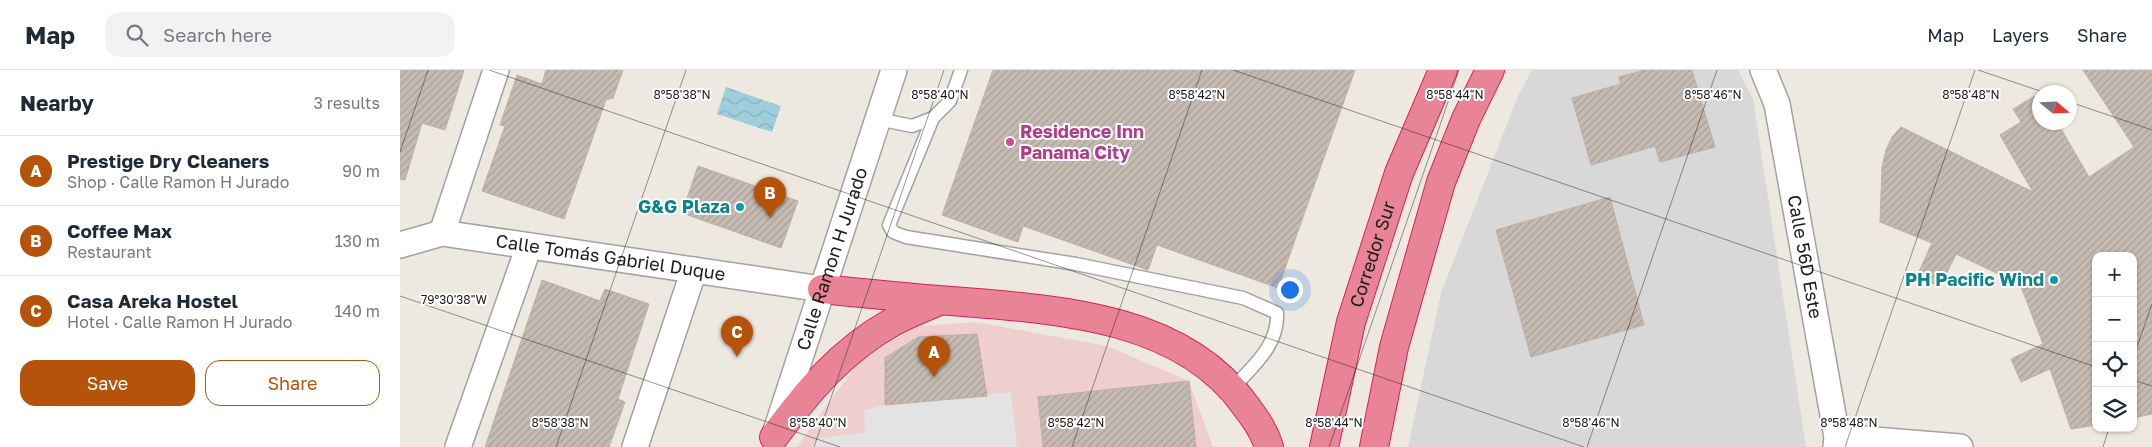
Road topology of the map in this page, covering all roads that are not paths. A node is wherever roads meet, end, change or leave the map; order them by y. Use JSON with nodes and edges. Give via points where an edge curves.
{"nodes":[{"id":1,"x":496,"y":70,"type":"edge"},
{"id":2,"x":894,"y":70,"type":"edge"},
{"id":3,"x":961,"y":70,"type":"edge"},
{"id":4,"x":1443,"y":70,"type":"edge"},
{"id":5,"x":1490,"y":70,"type":"edge"},
{"id":6,"x":1763,"y":70,"type":"edge"},
{"id":7,"x":933,"y":118,"type":"junction"},
{"id":8,"x":878,"y":119,"type":"junction"},
{"id":9,"x":442,"y":233,"type":"junction"},
{"id":10,"x":400,"y":246,"type":"edge"},
{"id":11,"x":528,"y":246,"type":"junction"},
{"id":12,"x":694,"y":270,"type":"junction"},
{"id":13,"x":822,"y":289,"type":"junction"},
{"id":14,"x":940,"y":300,"type":"junction"},
{"id":15,"x":1233,"y":388,"type":"junction"},
{"id":16,"x":772,"y":442,"type":"edge"},
{"id":17,"x":1836,"y":442,"type":"edge"},
{"id":18,"x":458,"y":447,"type":"edge"},
{"id":19,"x":635,"y":447,"type":"edge"},
{"id":20,"x":1269,"y":447,"type":"edge"},
{"id":21,"x":1324,"y":447,"type":"edge"},
{"id":22,"x":1374,"y":447,"type":"edge"},
{"id":23,"x":1960,"y":447,"type":"edge"}],
"edges":[{"from":1,"to":9,"type":"street"},
{"from":2,"to":8,"type":"street","name":"Calle Ramon H Jurado"},
{"from":3,"to":7,"type":"lane","via":[[950,101]]},
{"from":4,"to":21,"type":"highway","name":"Corredor Sur","via":[[1399,173],[1351,322]]},
{"from":5,"to":22,"type":"highway","via":[[1441,182],[1394,346]]},
{"from":6,"to":17,"type":"street","name":"Calle 56D Este","via":[[1776,104]]},
{"from":7,"to":8,"type":"lane","via":[[912,126]]},
{"from":7,"to":15,"type":"lane","via":[[889,225],[893,232],[906,238],[1076,264],[1243,298],[1277,313],[1276,334],[1268,348]]},
{"from":8,"to":13,"type":"street","name":"Calle Ramon H Jurado"},
{"from":9,"to":10,"type":"street","name":"Calle Tomás Gabriel Duque"},
{"from":9,"to":11,"type":"street","name":"Calle Tomás Gabriel Duque"},
{"from":11,"to":12,"type":"street","name":"Calle Tomás Gabriel Duque"},
{"from":11,"to":18,"type":"street"},
{"from":12,"to":13,"type":"street","name":"Calle Tomás Gabriel Duque"},
{"from":12,"to":19,"type":"street"},
{"from":13,"to":14,"type":"highway"},
{"from":13,"to":16,"type":"street","name":"Calle Ramon H Jurado"},
{"from":14,"to":15,"type":"highway","via":[[1012,305],[1132,328],[1192,354]]},
{"from":14,"to":16,"type":"highway","via":[[890,323],[845,354],[806,393]]},
{"from":15,"to":20,"type":"highway","via":[[1265,432]]},
{"from":17,"to":23,"type":"street"}]}
